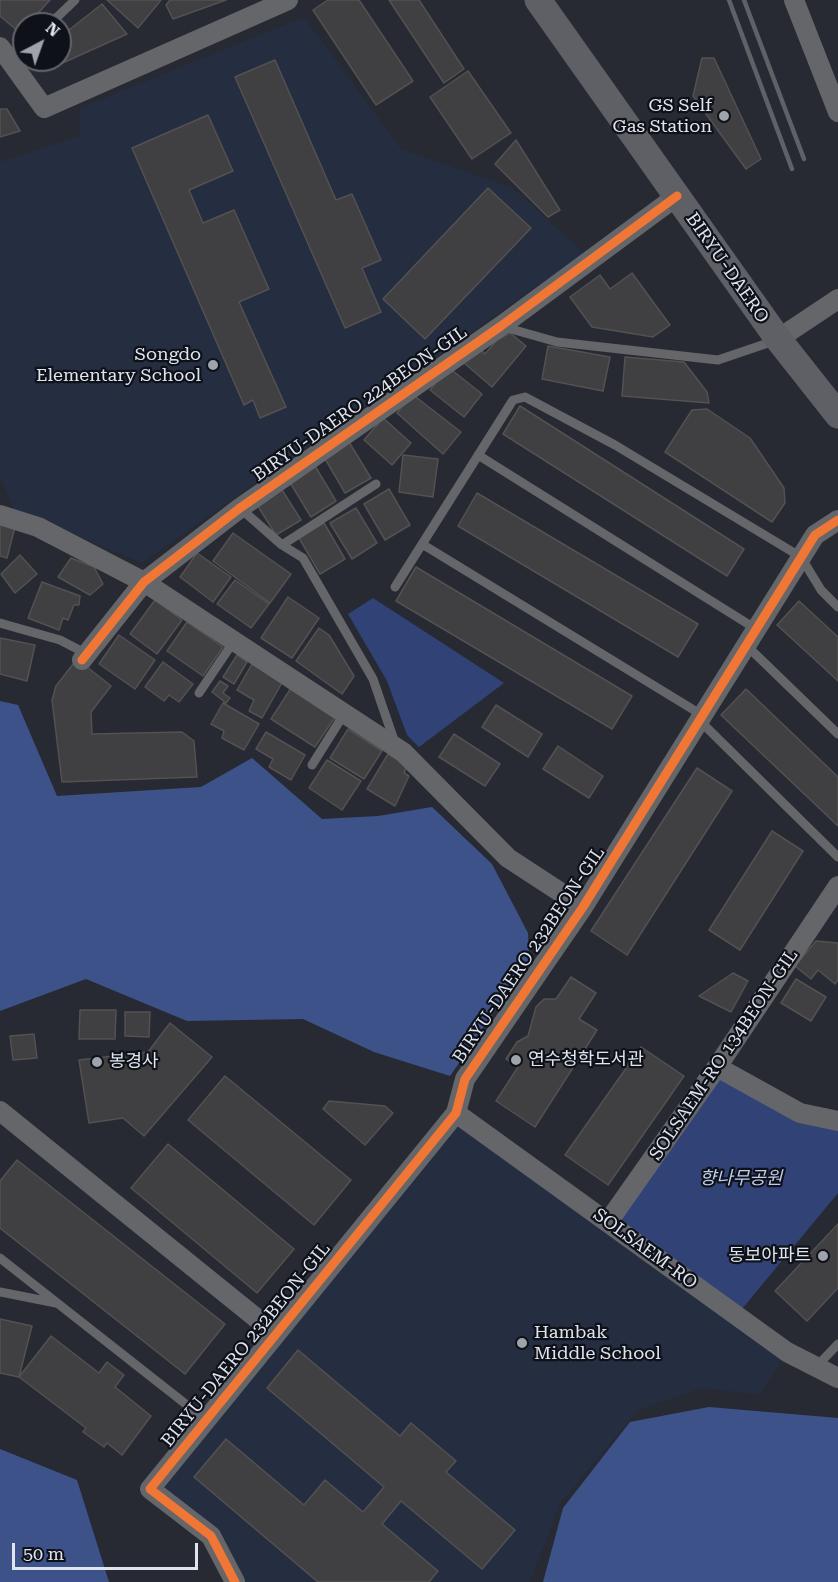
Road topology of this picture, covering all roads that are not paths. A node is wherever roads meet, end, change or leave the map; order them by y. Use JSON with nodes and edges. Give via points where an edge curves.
{"nodes":[{"id":1,"x":75,"y":0,"type":"edge"},
{"id":2,"x":288,"y":0,"type":"edge"},
{"id":3,"x":538,"y":0,"type":"edge"},
{"id":4,"x":794,"y":0,"type":"edge"},
{"id":5,"x":262,"y":6,"type":"edge"},
{"id":6,"x":62,"y":12,"type":"edge"},
{"id":7,"x":23,"y":72,"type":"edge"},
{"id":8,"x":838,"y":112,"type":"edge"},
{"id":9,"x":677,"y":196,"type":"junction"},
{"id":10,"x":838,"y":299,"type":"edge"},
{"id":11,"x":501,"y":326,"type":"junction"},
{"id":12,"x":778,"y":339,"type":"junction"},
{"id":13,"x":838,"y":415,"type":"edge"},
{"id":14,"x":478,"y":455,"type":"junction"},
{"id":15,"x":376,"y":484,"type":"dead end"},
{"id":16,"x":240,"y":508,"type":"junction"},
{"id":17,"x":0,"y":515,"type":"edge"},
{"id":18,"x":838,"y":520,"type":"edge"},
{"id":19,"x":422,"y":544,"type":"junction"},
{"id":20,"x":282,"y":545,"type":"junction"},
{"id":21,"x":801,"y":557,"type":"junction"},
{"id":22,"x":144,"y":582,"type":"junction"},
{"id":23,"x":395,"y":587,"type":"dead end"},
{"id":24,"x":838,"y":607,"type":"edge"},
{"id":25,"x":0,"y":623,"type":"edge"},
{"id":26,"x":751,"y":637,"type":"junction"},
{"id":27,"x":234,"y":641,"type":"junction"},
{"id":28,"x":84,"y":657,"type":"joint"},
{"id":29,"x":199,"y":693,"type":"dead end"},
{"id":30,"x":344,"y":714,"type":"junction"},
{"id":31,"x":700,"y":718,"type":"junction"},
{"id":32,"x":838,"y":734,"type":"edge"},
{"id":33,"x":397,"y":748,"type":"junction"},
{"id":34,"x":312,"y":765,"type":"dead end"},
{"id":35,"x":838,"y":856,"type":"edge"},
{"id":36,"x":838,"y":886,"type":"edge"},
{"id":37,"x":583,"y":907,"type":"junction"},
{"id":38,"x":717,"y":1067,"type":"junction"},
{"id":39,"x":0,"y":1111,"type":"edge"},
{"id":40,"x":456,"y":1113,"type":"junction"},
{"id":41,"x":838,"y":1121,"type":"edge"},
{"id":42,"x":608,"y":1222,"type":"junction"},
{"id":43,"x":0,"y":1258,"type":"edge"},
{"id":44,"x":0,"y":1292,"type":"edge"},
{"id":45,"x":58,"y":1303,"type":"junction"},
{"id":46,"x":276,"y":1334,"type":"junction"},
{"id":47,"x":838,"y":1344,"type":"edge"},
{"id":48,"x":816,"y":1367,"type":"junction"},
{"id":49,"x":838,"y":1378,"type":"edge"},
{"id":50,"x":206,"y":1420,"type":"junction"},
{"id":51,"x":235,"y":1582,"type":"edge"}],
"edges":[{"from":1,"to":6,"type":"lane"},
{"from":2,"to":5,"type":"street"},
{"from":3,"to":9,"type":"main road","name":"BIRYU-DAERO"},
{"from":4,"to":8,"type":"street"},
{"from":5,"to":7,"type":"street","via":[[44,108]]},
{"from":9,"to":11,"type":"street","name":"BIRYU-DAERO 224BEON-GIL"},
{"from":9,"to":12,"type":"main road","name":"BIRYU-DAERO"},
{"from":10,"to":12,"type":"street"},
{"from":11,"to":12,"type":"lane","via":[[557,342],[718,360]]},
{"from":11,"to":16,"type":"street","name":"BIRYU-DAERO 224BEON-GIL"},
{"from":12,"to":13,"type":"main road","name":"BIRYU-DAERO"},
{"from":14,"to":19,"type":"lane"},
{"from":14,"to":21,"type":"lane","via":[[513,400],[525,396],[615,445]]},
{"from":14,"to":26,"type":"lane"},
{"from":15,"to":20,"type":"lane"},
{"from":16,"to":20,"type":"lane"},
{"from":16,"to":22,"type":"street","name":"BIRYU-DAERO 224BEON-GIL"},
{"from":17,"to":22,"type":"street","via":[[39,527]]},
{"from":18,"to":21,"type":"street","name":"BIRYU-DAERO 232BEON-GIL","via":[[815,535]]},
{"from":19,"to":23,"type":"lane"},
{"from":19,"to":31,"type":"lane"},
{"from":20,"to":33,"type":"lane","via":[[303,558],[373,680]]},
{"from":21,"to":24,"type":"lane","via":[[821,590]]},
{"from":21,"to":26,"type":"street","name":"BIRYU-DAERO 232BEON-GIL"},
{"from":22,"to":27,"type":"street"},
{"from":22,"to":28,"type":"street","name":"BIRYU-DAERO 224BEON-GIL"},
{"from":25,"to":28,"type":"lane","name":"BIRYU-DAERO 224BEON-GIL","via":[[60,640]]},
{"from":26,"to":31,"type":"street","name":"BIRYU-DAERO 232BEON-GIL"},
{"from":26,"to":32,"type":"lane"},
{"from":27,"to":29,"type":"lane"},
{"from":27,"to":30,"type":"street"},
{"from":30,"to":33,"type":"street"},
{"from":30,"to":34,"type":"lane"},
{"from":31,"to":35,"type":"lane"},
{"from":31,"to":37,"type":"street","name":"BIRYU-DAERO 232BEON-GIL"},
{"from":33,"to":37,"type":"street","via":[[508,858]]},
{"from":36,"to":38,"type":"street","name":"SOLSAEM-RO 134BEON-GIL"},
{"from":37,"to":40,"type":"street","name":"BIRYU-DAERO 232BEON-GIL","via":[[465,1079]]},
{"from":38,"to":41,"type":"street","via":[[800,1113]]},
{"from":38,"to":42,"type":"street","name":"SOLSAEM-RO 134BEON-GIL"},
{"from":39,"to":46,"type":"street"},
{"from":40,"to":42,"type":"street","name":"SOLSAEM-RO"},
{"from":40,"to":46,"type":"street","name":"BIRYU-DAERO 232BEON-GIL"},
{"from":42,"to":48,"type":"street","name":"SOLSAEM-RO","via":[[787,1352]]},
{"from":43,"to":45,"type":"lane"},
{"from":44,"to":45,"type":"lane"},
{"from":45,"to":50,"type":"lane"},
{"from":46,"to":50,"type":"street","name":"BIRYU-DAERO 232BEON-GIL"},
{"from":47,"to":48,"type":"lane"},
{"from":48,"to":49,"type":"street","name":"SOLSAEM-RO"},
{"from":50,"to":51,"type":"street","name":"BIRYU-DAERO 232BEON-GIL","via":[[150,1490],[211,1536]]}]}
